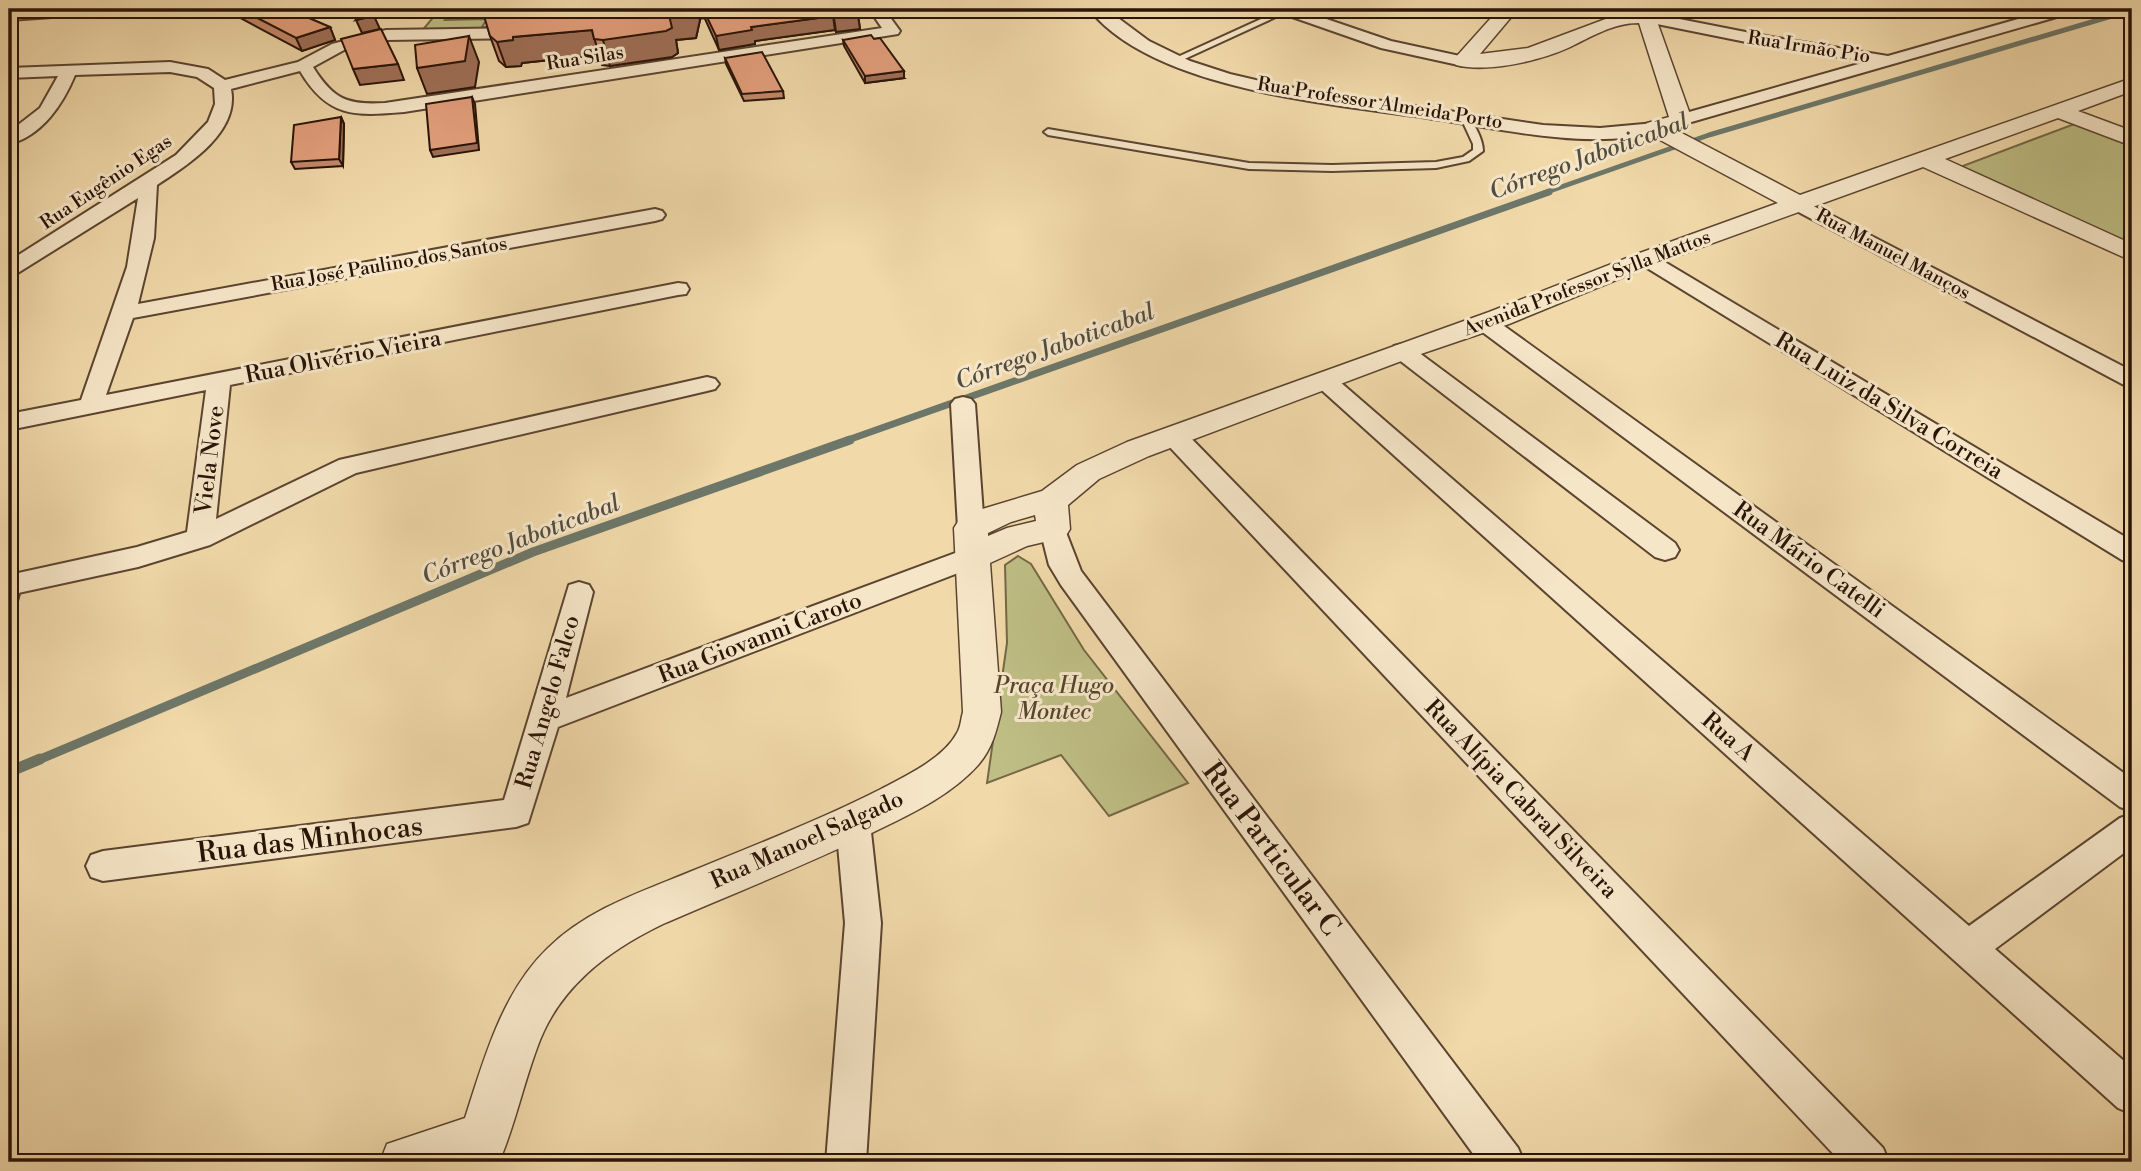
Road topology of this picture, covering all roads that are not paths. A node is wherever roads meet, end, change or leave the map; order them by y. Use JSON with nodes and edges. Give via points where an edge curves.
{"nodes":[{"id":1,"x":95,"y":9,"type":"edge"},
{"id":2,"x":726,"y":9,"type":"edge"},
{"id":3,"x":876,"y":9,"type":"edge"},
{"id":4,"x":1097,"y":9,"type":"edge"},
{"id":5,"x":1286,"y":9,"type":"edge"},
{"id":6,"x":1509,"y":9,"type":"edge"},
{"id":7,"x":2069,"y":9,"type":"edge"},
{"id":8,"x":1646,"y":13,"type":"edge"},
{"id":9,"x":9,"y":15,"type":"edge"},
{"id":10,"x":643,"y":21,"type":"edge"},
{"id":11,"x":544,"y":32,"type":"edge"},
{"id":12,"x":1175,"y":60,"type":"junction"},
{"id":13,"x":1892,"y":60,"type":"junction"},
{"id":14,"x":1463,"y":61,"type":"junction"},
{"id":15,"x":304,"y":65,"type":"junction"},
{"id":16,"x":69,"y":71,"type":"junction"},
{"id":17,"x":9,"y":74,"type":"edge"},
{"id":18,"x":2132,"y":84,"type":"edge"},
{"id":19,"x":222,"y":86,"type":"junction"},
{"id":20,"x":2059,"y":111,"type":"junction"},
{"id":21,"x":1465,"y":118,"type":"junction"},
{"id":22,"x":1670,"y":129,"type":"junction"},
{"id":23,"x":1048,"y":132,"type":"dead end"},
{"id":24,"x":9,"y":139,"type":"edge"},
{"id":25,"x":2132,"y":139,"type":"edge"},
{"id":26,"x":1925,"y":159,"type":"junction"},
{"id":27,"x":148,"y":183,"type":"junction"},
{"id":28,"x":1798,"y":204,"type":"junction"},
{"id":29,"x":655,"y":215,"type":"dead end"},
{"id":30,"x":2132,"y":253,"type":"edge"},
{"id":31,"x":1646,"y":259,"type":"junction"},
{"id":32,"x":9,"y":270,"type":"edge"},
{"id":33,"x":678,"y":289,"type":"dead end"},
{"id":34,"x":123,"y":313,"type":"junction"},
{"id":35,"x":1485,"y":323,"type":"junction"},
{"id":36,"x":1402,"y":351,"type":"junction"},
{"id":37,"x":1324,"y":380,"type":"junction"},
{"id":38,"x":2132,"y":380,"type":"edge"},
{"id":39,"x":219,"y":382,"type":"junction"},
{"id":40,"x":707,"y":384,"type":"dead end"},
{"id":41,"x":963,"y":404,"type":"dead end"},
{"id":42,"x":90,"y":407,"type":"junction"},
{"id":43,"x":9,"y":422,"type":"edge"},
{"id":44,"x":1174,"y":436,"type":"junction"},
{"id":45,"x":1052,"y":515,"type":"junction"},
{"id":46,"x":200,"y":538,"type":"junction"},
{"id":47,"x":972,"y":542,"type":"junction"},
{"id":48,"x":1665,"y":550,"type":"dead end"},
{"id":49,"x":2132,"y":553,"type":"edge"},
{"id":50,"x":11,"y":592,"type":"edge"},
{"id":51,"x":579,"y":592,"type":"dead end"},
{"id":52,"x":545,"y":719,"type":"junction"},
{"id":53,"x":2132,"y":797,"type":"edge"},
{"id":54,"x":516,"y":813,"type":"joint"},
{"id":55,"x":853,"y":823,"type":"junction"},
{"id":56,"x":2132,"y":828,"type":"edge"},
{"id":57,"x":103,"y":866,"type":"dead end"},
{"id":58,"x":1968,"y":948,"type":"junction"},
{"id":59,"x":2132,"y":1094,"type":"edge"},
{"id":60,"x":481,"y":1150,"type":"edge"},
{"id":61,"x":405,"y":1162,"type":"edge"},
{"id":62,"x":846,"y":1162,"type":"edge"},
{"id":63,"x":1504,"y":1162,"type":"edge"},
{"id":64,"x":1869,"y":1162,"type":"edge"}],
"edges":[{"from":1,"to":9,"type":"street"},
{"from":2,"to":10,"type":"street"},
{"from":3,"to":15,"type":"street","name":"Rua Silas","via":[[892,31],[373,109],[341,107],[324,95]]},
{"from":4,"to":12,"type":"street","name":"Rua Professor Almeida Porto"},
{"from":5,"to":12,"type":"lane"},
{"from":5,"to":14,"type":"street","name":"Rua Irmão Pio","via":[[1387,45]]},
{"from":6,"to":14,"type":"street"},
{"from":7,"to":13,"type":"street","name":"Rua Professor Almeida Porto"},
{"from":8,"to":13,"type":"street","name":"Rua Irmão Pio","via":[[1771,42]]},
{"from":8,"to":14,"type":"street","name":"Rua Irmão Pio","via":[[1615,18],[1546,50]]},
{"from":8,"to":22,"type":"street"},
{"from":11,"to":15,"type":"street","via":[[386,35],[338,47]]},
{"from":12,"to":21,"type":"street","name":"Rua Professor Almeida Porto","via":[[1275,88]]},
{"from":13,"to":22,"type":"street","name":"Rua Professor Almeida Porto"},
{"from":15,"to":19,"type":"street"},
{"from":16,"to":17,"type":"street"},
{"from":16,"to":19,"type":"street","via":[[170,67],[202,73]]},
{"from":16,"to":24,"type":"street","via":[[49,111]]},
{"from":18,"to":20,"type":"street","name":"Avenida Professor Sylla Mattos"},
{"from":19,"to":27,"type":"street","name":"Rua Eugênio Egas","via":[[225,100],[211,131]]},
{"from":20,"to":25,"type":"street"},
{"from":20,"to":26,"type":"street","name":"Avenida Professor Sylla Mattos"},
{"from":21,"to":22,"type":"street","name":"Rua Professor Almeida Porto","via":[[1601,133]]},
{"from":21,"to":23,"type":"lane","via":[[1478,144],[1478,151],[1466,159],[1332,168],[1249,166]]},
{"from":22,"to":28,"type":"street","name":"Rua Manuel Manços","via":[[1707,156]]},
{"from":26,"to":28,"type":"street","name":"Avenida Professor Sylla Mattos"},
{"from":26,"to":30,"type":"street"},
{"from":27,"to":32,"type":"street","name":"Rua Eugênio Egas"},
{"from":27,"to":34,"type":"street","via":[[147,223]]},
{"from":28,"to":31,"type":"street","name":"Avenida Professor Sylla Mattos"},
{"from":28,"to":38,"type":"street","name":"Rua Manuel Manços"},
{"from":29,"to":34,"type":"street","name":"Rua José Paulino dos Santos"},
{"from":31,"to":35,"type":"street","name":"Avenida Professor Sylla Mattos"},
{"from":31,"to":49,"type":"street","name":"Rua Luiz da Silva Correia"},
{"from":33,"to":39,"type":"street","name":"Rua Olivério Vieira"},
{"from":34,"to":42,"type":"street"},
{"from":35,"to":36,"type":"street","name":"Avenida Professor Sylla Mattos"},
{"from":35,"to":53,"type":"street","name":"Rua Mário Catelli"},
{"from":36,"to":37,"type":"street","name":"Avenida Professor Sylla Mattos"},
{"from":36,"to":48,"type":"street"},
{"from":37,"to":44,"type":"street","name":"Avenida Professor Sylla Mattos"},
{"from":37,"to":58,"type":"street","name":"Rua A"},
{"from":39,"to":42,"type":"street","name":"Rua Olivério Vieira"},
{"from":39,"to":46,"type":"street","name":"Viela Nove"},
{"from":40,"to":46,"type":"street","via":[[348,466]]},
{"from":41,"to":47,"type":"street","name":"Rua Manoel Salgado"},
{"from":42,"to":43,"type":"street","name":"Rua Olivério Vieira"},
{"from":44,"to":45,"type":"street","name":"Avenida Professor Sylla Mattos","via":[[1088,472]]},
{"from":44,"to":64,"type":"street","name":"Rua Alípia Cabral Silveira"},
{"from":45,"to":47,"type":"street","name":"Avenida Professor Sylla Mattos","via":[[1019,536]]},
{"from":45,"to":63,"type":"street","name":"Rua Particular C","via":[[1070,578]]},
{"from":46,"to":50,"type":"street"},
{"from":47,"to":52,"type":"street","name":"Rua Giovanni Caroto"},
{"from":47,"to":55,"type":"street","name":"Rua Manoel Salgado","via":[[982,712],[975,740],[952,766],[909,795]]},
{"from":51,"to":52,"type":"street","name":"Rua Angelo Falco"},
{"from":52,"to":54,"type":"street","name":"Rua Angelo Falco"},
{"from":54,"to":57,"type":"street","name":"Rua das Minhocas"},
{"from":55,"to":60,"type":"street","name":"Rua Manoel Salgado","via":[[634,915],[588,941],[542,990],[518,1034]]},
{"from":55,"to":62,"type":"street","via":[[863,923]]},
{"from":56,"to":58,"type":"street"},
{"from":58,"to":59,"type":"street","name":"Rua A"},
{"from":60,"to":61,"type":"street"}]}
